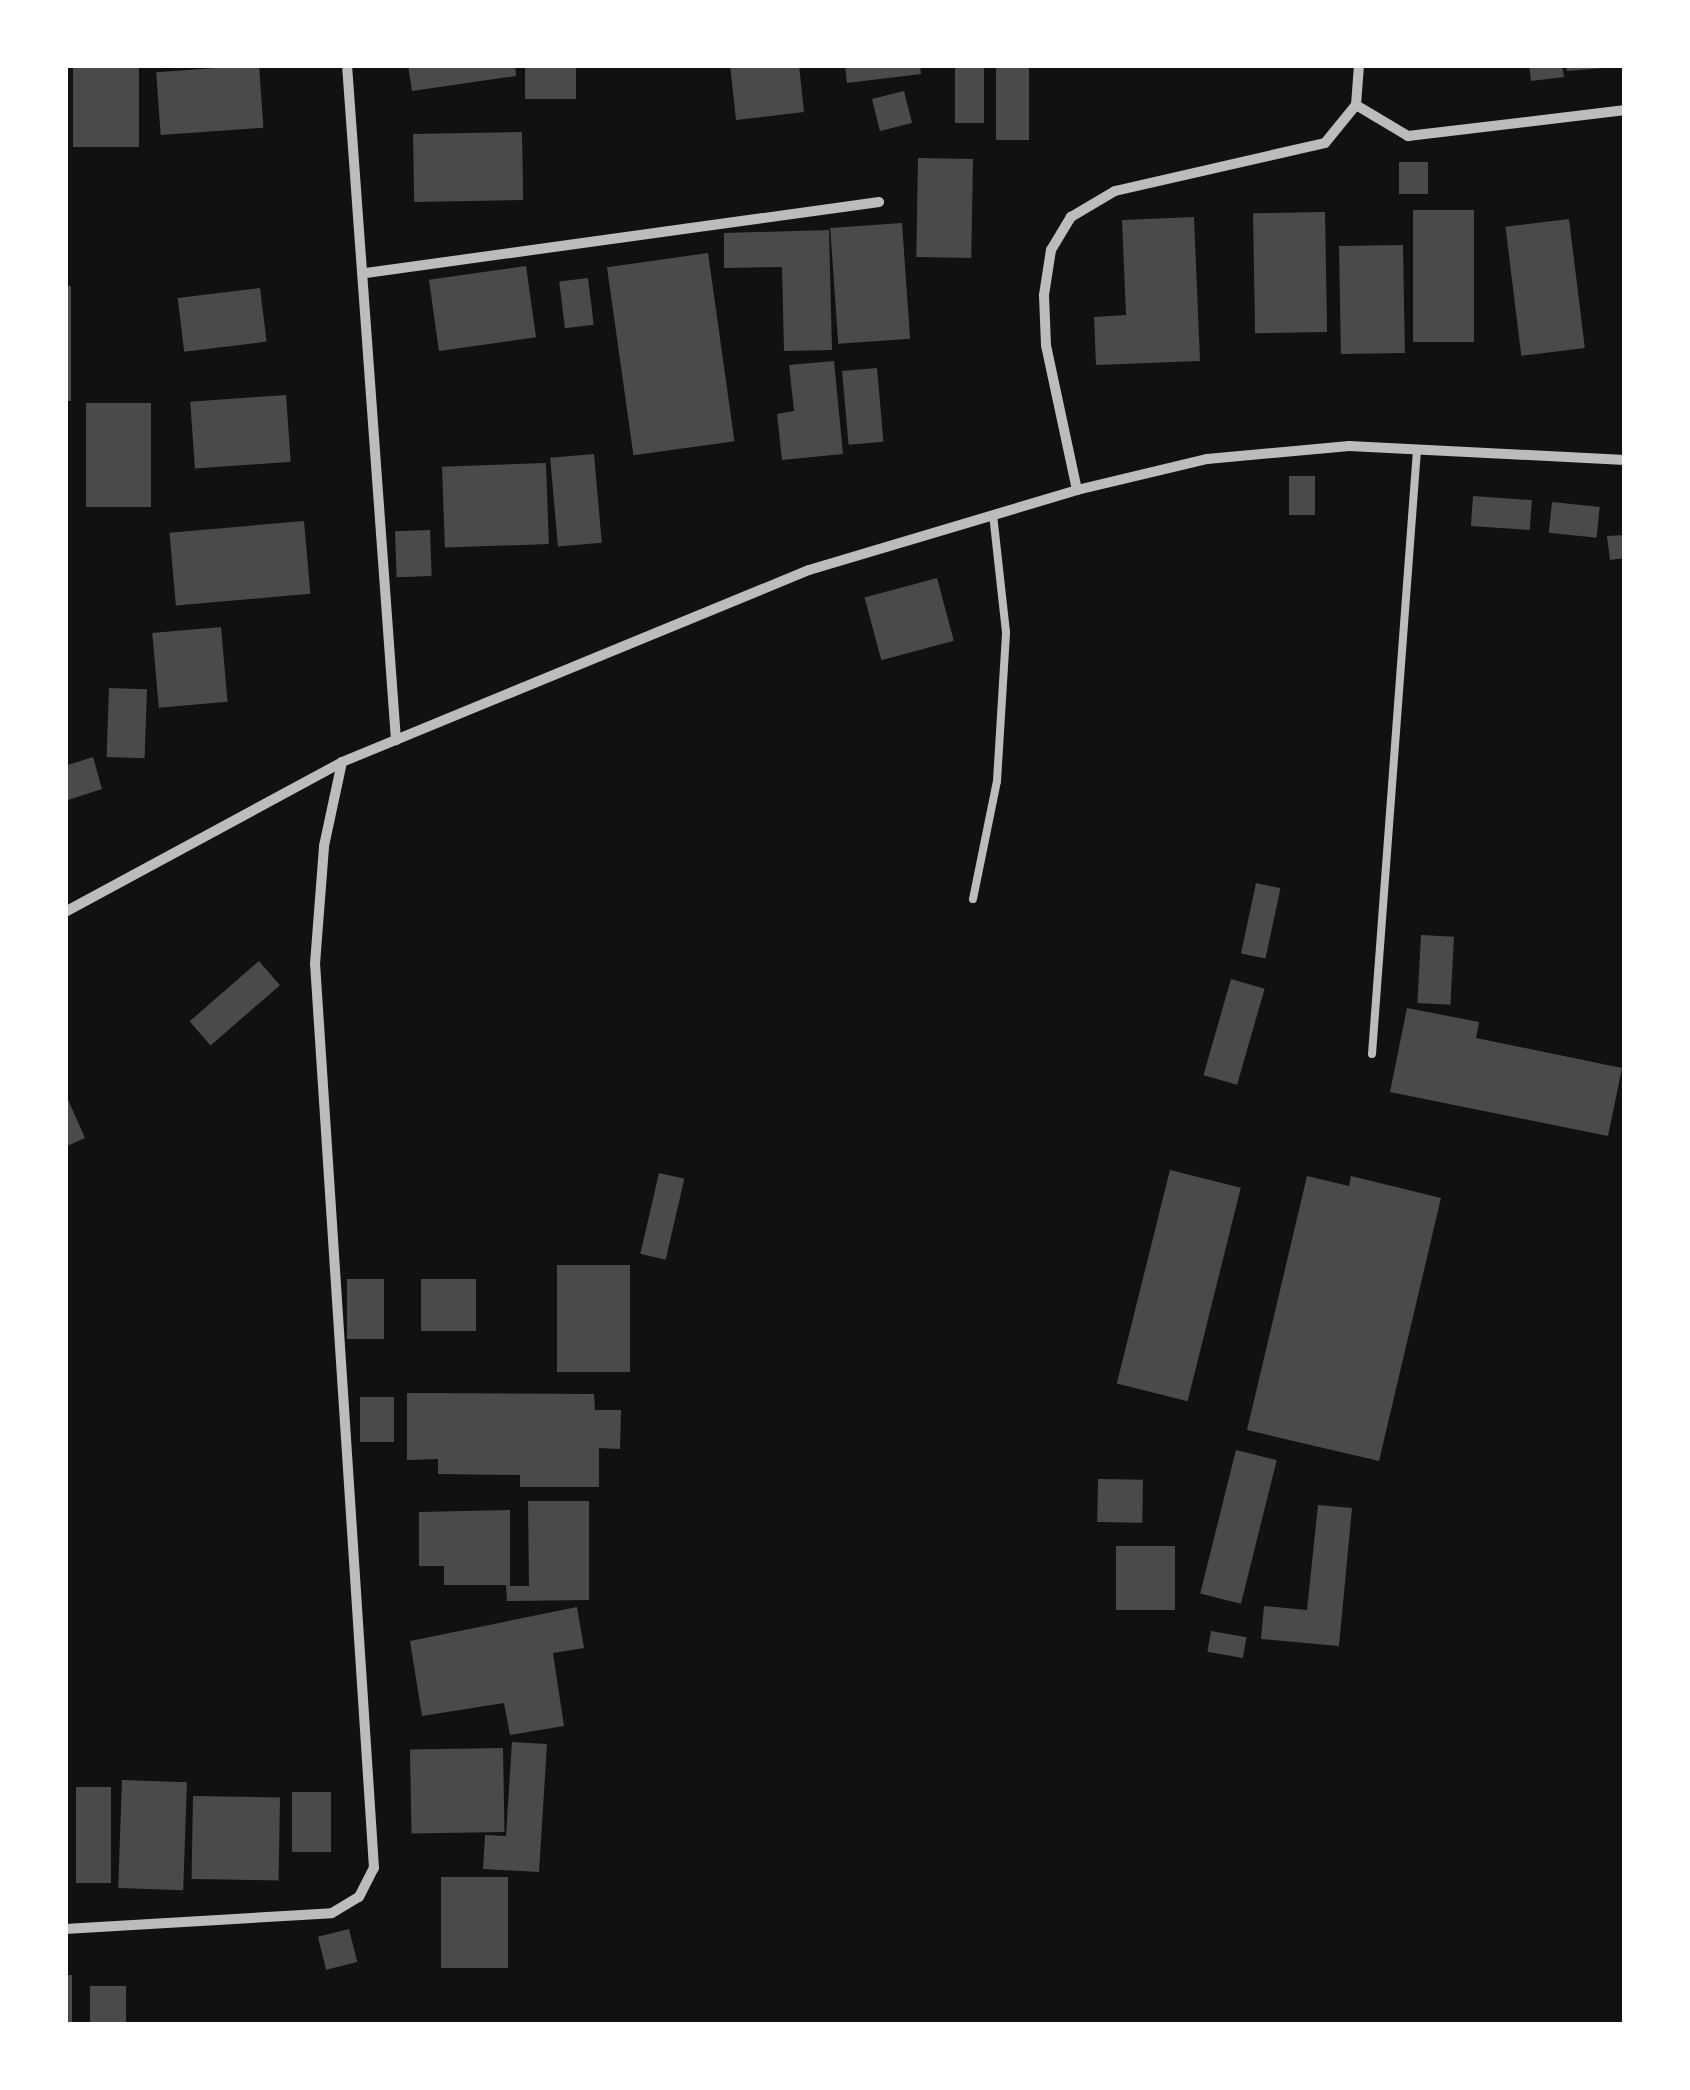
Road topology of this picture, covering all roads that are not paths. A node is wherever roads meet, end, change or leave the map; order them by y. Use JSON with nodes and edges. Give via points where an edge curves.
{"nodes":[{"id":1,"x":347,"y":65,"type":"edge"},
{"id":2,"x":1359,"y":65,"type":"edge"},
{"id":3,"x":1356,"y":105,"type":"junction"},
{"id":4,"x":1625,"y":110,"type":"edge"},
{"id":5,"x":878,"y":202,"type":"dead end"},
{"id":6,"x":366,"y":273,"type":"junction"},
{"id":7,"x":1417,"y":450,"type":"junction"},
{"id":8,"x":1625,"y":460,"type":"edge"},
{"id":9,"x":1077,"y":490,"type":"junction"},
{"id":10,"x":993,"y":515,"type":"junction"},
{"id":11,"x":396,"y":740,"type":"junction"},
{"id":12,"x":342,"y":762,"type":"junction"},
{"id":13,"x":973,"y":899,"type":"dead end"},
{"id":14,"x":65,"y":912,"type":"edge"},
{"id":15,"x":1372,"y":1054,"type":"dead end"},
{"id":16,"x":65,"y":1930,"type":"edge"}],
"edges":[{"from":1,"to":6,"type":"street"},
{"from":2,"to":3,"type":"street"},
{"from":3,"to":4,"type":"street","via":[[1408,136]]},
{"from":3,"to":9,"type":"street","via":[[1325,143],[1115,192],[1071,217],[1051,250],[1044,295],[1046,345]]},
{"from":5,"to":6,"type":"street"},
{"from":6,"to":11,"type":"street"},
{"from":7,"to":8,"type":"street"},
{"from":7,"to":9,"type":"street","via":[[1269,450]]},
{"from":7,"to":15,"type":"lane"},
{"from":9,"to":10,"type":"street"},
{"from":10,"to":11,"type":"street","via":[[809,570]]},
{"from":10,"to":13,"type":"lane","via":[[1006,632],[997,781]]},
{"from":11,"to":12,"type":"street"},
{"from":12,"to":14,"type":"street"},
{"from":12,"to":16,"type":"street","via":[[324,846],[315,964],[374,1868],[359,1896],[332,1913]]}]}
